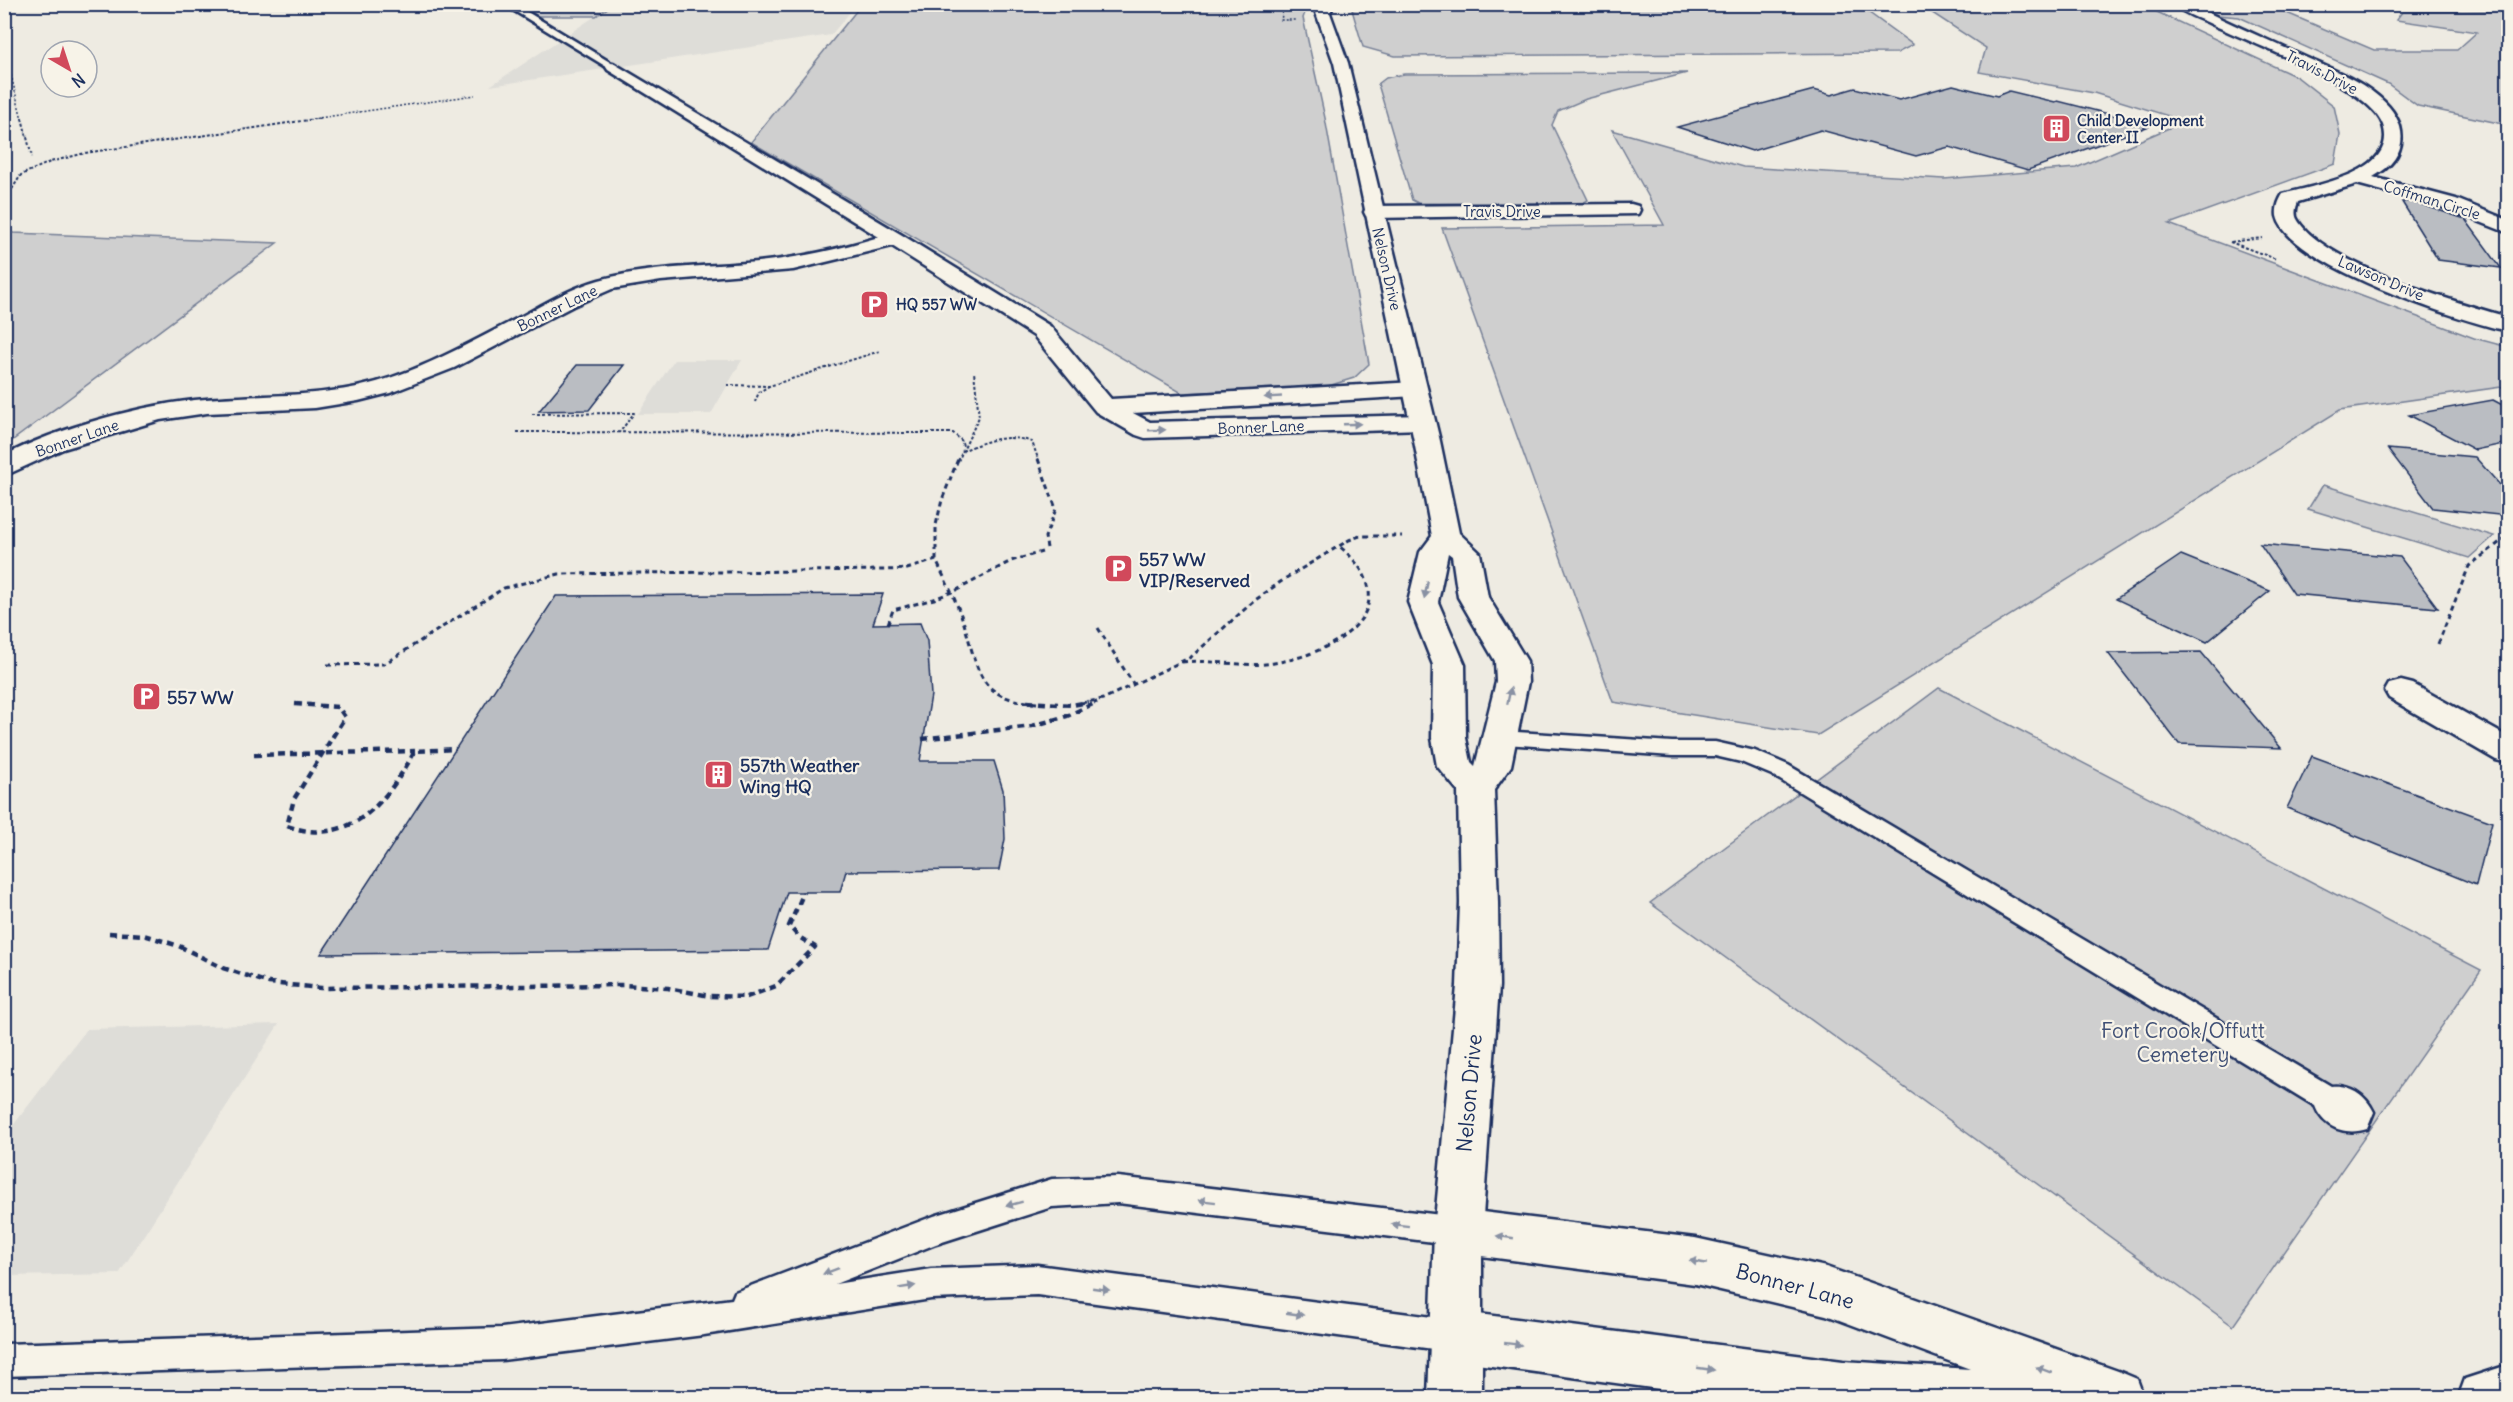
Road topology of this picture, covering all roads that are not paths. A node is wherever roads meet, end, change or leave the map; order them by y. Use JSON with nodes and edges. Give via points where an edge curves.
{"nodes":[{"id":1,"x":507,"y":4,"type":"edge"},
{"id":2,"x":1328,"y":4,"type":"edge"},
{"id":3,"x":2179,"y":4,"type":"edge"},
{"id":4,"x":613,"y":68,"type":"joint"},
{"id":5,"x":2355,"y":178,"type":"junction"},
{"id":6,"x":2290,"y":198,"type":"joint"},
{"id":7,"x":1631,"y":210,"type":"dead end"},
{"id":8,"x":1374,"y":212,"type":"junction"},
{"id":9,"x":2508,"y":227,"type":"edge"},
{"id":10,"x":895,"y":239,"type":"junction"},
{"id":11,"x":2508,"y":308,"type":"edge"},
{"id":12,"x":2486,"y":318,"type":"junction"},
{"id":13,"x":2508,"y":324,"type":"edge"},
{"id":14,"x":1415,"y":389,"type":"junction"},
{"id":15,"x":1105,"y":407,"type":"junction"},
{"id":16,"x":1423,"y":422,"type":"junction"},
{"id":17,"x":4,"y":468,"type":"edge"},
{"id":18,"x":1446,"y":536,"type":"junction"},
{"id":19,"x":2401,"y":691,"type":"dead end"},
{"id":20,"x":1500,"y":738,"type":"junction"},
{"id":21,"x":2508,"y":752,"type":"edge"},
{"id":22,"x":1476,"y":788,"type":"junction"},
{"id":23,"x":2329,"y":1100,"type":"dead end"},
{"id":24,"x":1458,"y":1231,"type":"junction"},
{"id":25,"x":704,"y":1319,"type":"junction"},
{"id":26,"x":1455,"y":1336,"type":"junction"},
{"id":27,"x":4,"y":1360,"type":"edge"},
{"id":28,"x":2508,"y":1390,"type":"edge"},
{"id":29,"x":1455,"y":1398,"type":"edge"},
{"id":30,"x":2007,"y":1398,"type":"edge"},
{"id":31,"x":2118,"y":1398,"type":"edge"},
{"id":32,"x":2484,"y":1398,"type":"edge"}],
"edges":[{"from":1,"to":4,"type":"lane"},
{"from":2,"to":8,"type":"street","name":"Nelson Drive","via":[[1323,13],[1341,63]]},
{"from":3,"to":5,"type":"street","name":"Travis Drive","via":[[2343,81],[2372,99],[2393,129],[2395,141],[2382,164]]},
{"from":4,"to":10,"type":"street"},
{"from":5,"to":6,"type":"street","name":"Travis Drive"},
{"from":5,"to":9,"type":"street","name":"Coffman Circle","via":[[2449,203]]},
{"from":6,"to":12,"type":"street","name":"Lawson Drive","via":[[2285,209],[2288,220],[2298,233],[2339,262],[2425,298]]},
{"from":7,"to":8,"type":"street","name":"Travis Drive"},
{"from":8,"to":14,"type":"street","name":"Nelson Drive"},
{"from":10,"to":15,"type":"street","name":"Bonner Lane","via":[[1042,331]]},
{"from":10,"to":17,"type":"street","name":"Bonner Lane","via":[[790,264],[604,285],[439,369],[397,384],[307,402],[186,408],[139,417],[63,439]]},
{"from":11,"to":12,"type":"street"},
{"from":12,"to":13,"type":"street","name":"Lawson Drive"},
{"from":14,"to":15,"type":"street","name":"Bonner Lane","one_way":true},
{"from":14,"to":16,"type":"street","name":"Nelson Drive"},
{"from":15,"to":16,"type":"street","name":"Bonner Lane","one_way":true,"via":[[1145,430]]},
{"from":16,"to":18,"type":"street","name":"Nelson Drive"},
{"from":20,"to":18,"type":"street","one_way":true,"via":[[1512,682],[1511,661],[1473,597],[1466,554]]},
{"from":18,"to":22,"type":"street","one_way":true,"via":[[1434,552],[1423,602],[1449,664],[1449,738],[1454,766]]},
{"from":19,"to":21,"type":"street"},
{"from":20,"to":22,"type":"street","via":[[1494,766]]},
{"from":20,"to":23,"type":"lane","via":[[1715,749],[1780,770]]},
{"from":22,"to":24,"type":"street","name":"Nelson Drive","via":[[1478,986]]},
{"from":24,"to":25,"type":"lane","one_way":true,"via":[[1118,1190],[1052,1193],[934,1230]]},
{"from":24,"to":26,"type":"street","name":"Nelson Drive"},
{"from":31,"to":24,"type":"street","name":"Bonner Lane","one_way":true,"via":[[1826,1291],[1695,1261]]},
{"from":25,"to":26,"type":"lane","one_way":true,"via":[[931,1284],[1036,1280]]},
{"from":25,"to":27,"type":"lane","via":[[502,1344]]},
{"from":26,"to":29,"type":"street","name":"Nelson Drive"},
{"from":26,"to":30,"type":"street","one_way":true,"via":[[1843,1387]]},
{"from":28,"to":32,"type":"street"}]}
